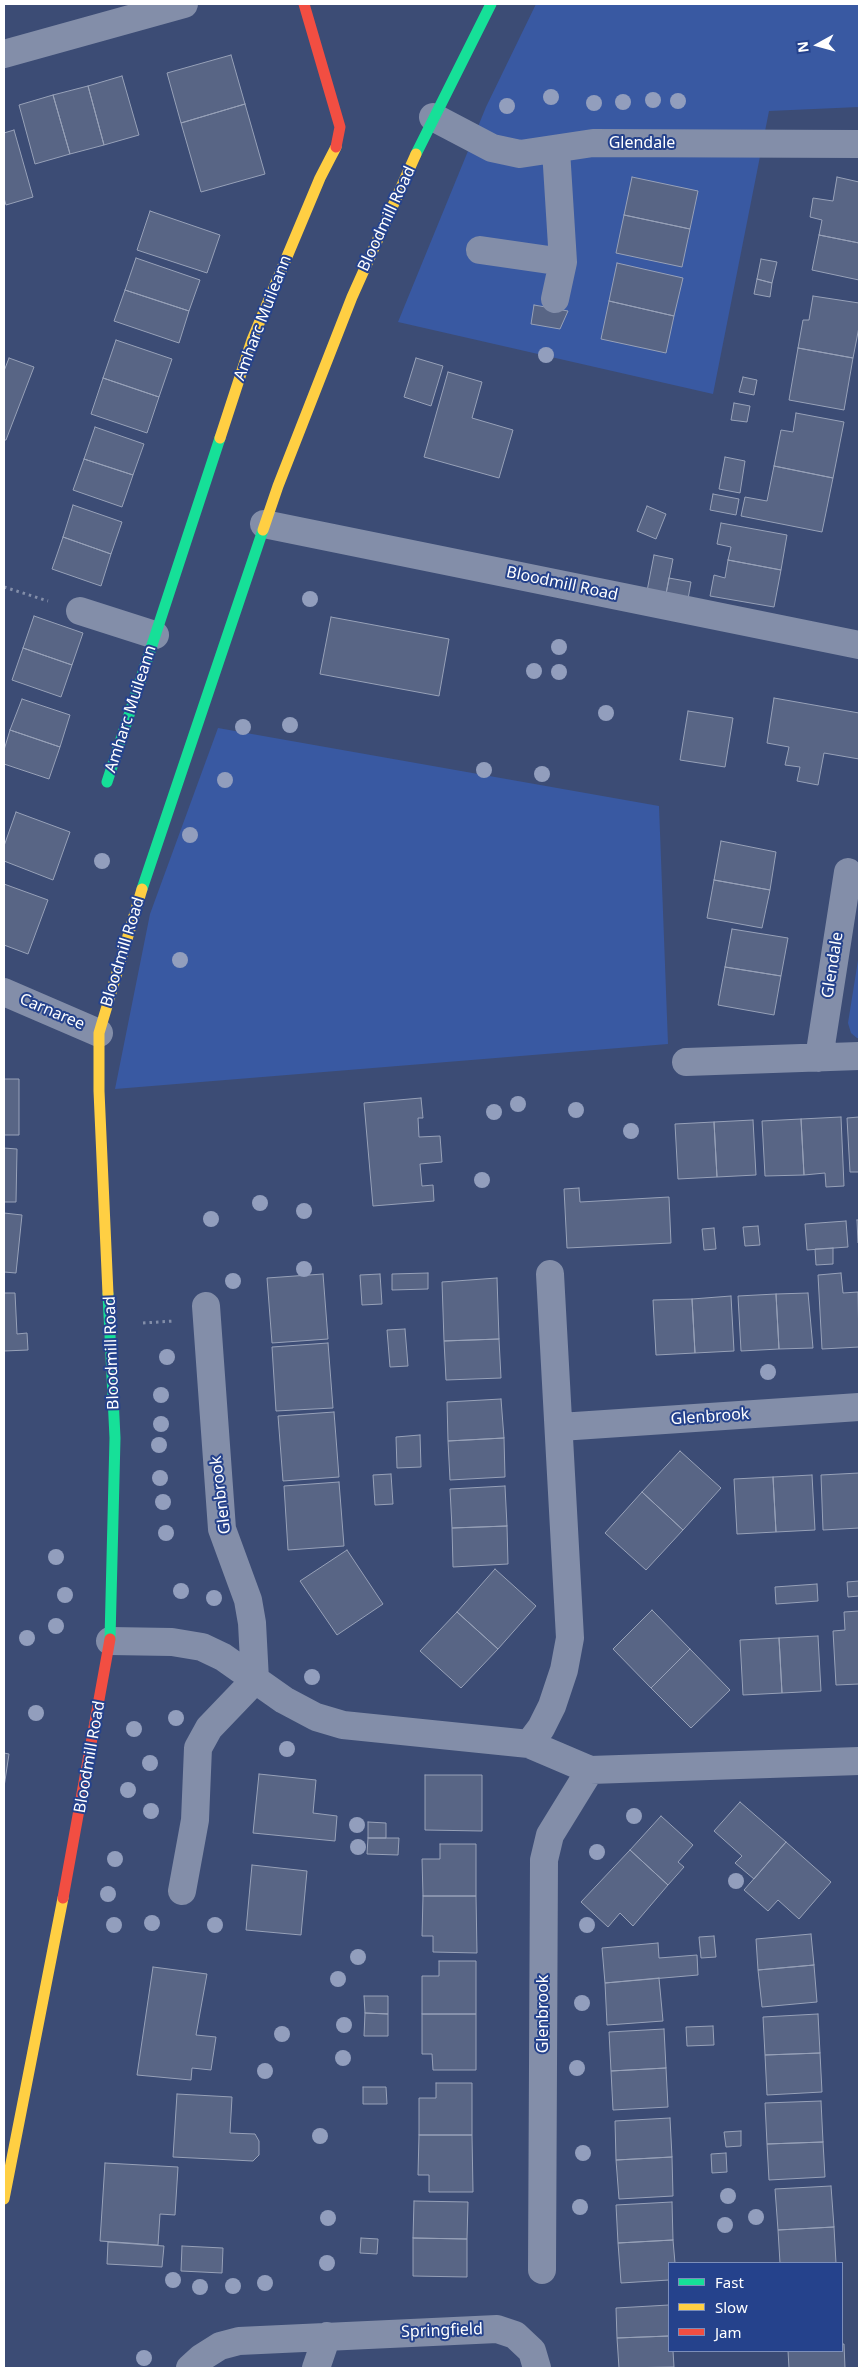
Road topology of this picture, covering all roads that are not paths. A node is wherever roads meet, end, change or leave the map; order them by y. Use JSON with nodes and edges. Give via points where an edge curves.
{"nodes":[{"id":1,"x":184,"y":4,"type":"edge"},
{"id":2,"x":304,"y":4,"type":"edge"},
{"id":3,"x":491,"y":4,"type":"edge"},
{"id":4,"x":4,"y":54,"type":"edge"},
{"id":5,"x":433,"y":117,"type":"junction"},
{"id":6,"x":859,"y":144,"type":"edge"},
{"id":7,"x":556,"y":150,"type":"junction"},
{"id":8,"x":480,"y":250,"type":"dead end"},
{"id":9,"x":563,"y":262,"type":"junction"},
{"id":10,"x":555,"y":299,"type":"dead end"},
{"id":11,"x":264,"y":524,"type":"junction"},
{"id":12,"x":80,"y":611,"type":"road end"},
{"id":13,"x":155,"y":635,"type":"junction"},
{"id":14,"x":859,"y":645,"type":"edge"},
{"id":15,"x":107,"y":782,"type":"dead end"},
{"id":16,"x":848,"y":872,"type":"dead end"},
{"id":17,"x":4,"y":992,"type":"edge"},
{"id":18,"x":99,"y":1033,"type":"junction"},
{"id":19,"x":859,"y":1056,"type":"edge"},
{"id":20,"x":819,"y":1058,"type":"junction"},
{"id":21,"x":686,"y":1062,"type":"dead end"},
{"id":22,"x":550,"y":1274,"type":"dead end"},
{"id":23,"x":206,"y":1306,"type":"dead end"},
{"id":24,"x":859,"y":1407,"type":"edge"},
{"id":25,"x":560,"y":1427,"type":"junction"},
{"id":26,"x":110,"y":1641,"type":"junction"},
{"id":27,"x":255,"y":1680,"type":"junction"},
{"id":28,"x":529,"y":1744,"type":"junction"},
{"id":29,"x":859,"y":1761,"type":"edge"},
{"id":30,"x":590,"y":1770,"type":"junction"},
{"id":31,"x":182,"y":1891,"type":"dead end"},
{"id":32,"x":5,"y":2188,"type":"edge"},
{"id":33,"x":542,"y":2270,"type":"dead end"},
{"id":34,"x":327,"y":2336,"type":"junction"},
{"id":35,"x":190,"y":2368,"type":"edge"},
{"id":36,"x":316,"y":2368,"type":"edge"},
{"id":37,"x":537,"y":2368,"type":"edge"}],
"edges":[{"from":1,"to":4,"type":"street"},
{"from":2,"to":13,"type":"street","name":"Amharc Muileann","via":[[340,127],[337,145],[252,340]]},
{"from":3,"to":5,"type":"street","name":"Bloodmill Road"},
{"from":5,"to":7,"type":"street","name":"Glendale","via":[[492,148],[520,154]]},
{"from":5,"to":11,"type":"street","name":"Bloodmill Road","via":[[352,297]]},
{"from":6,"to":7,"type":"street","name":"Glendale","via":[[593,143]]},
{"from":7,"to":9,"type":"street"},
{"from":8,"to":9,"type":"street"},
{"from":9,"to":10,"type":"street"},
{"from":11,"to":14,"type":"street","name":"Bloodmill Road"},
{"from":11,"to":18,"type":"street","name":"Bloodmill Road","via":[[136,907]]},
{"from":12,"to":13,"type":"street","name":"Amharc Muileann"},
{"from":13,"to":15,"type":"street","name":"Amharc Muileann"},
{"from":16,"to":20,"type":"street","name":"Glendale"},
{"from":17,"to":18,"type":"street","name":"Carnaree"},
{"from":18,"to":26,"type":"street","name":"Bloodmill Road","via":[[115,1438]]},
{"from":19,"to":20,"type":"street"},
{"from":20,"to":21,"type":"street"},
{"from":22,"to":25,"type":"street"},
{"from":23,"to":27,"type":"street","name":"Glenbrook","via":[[222,1528],[248,1600]]},
{"from":24,"to":25,"type":"street","name":"Glenbrook"},
{"from":25,"to":28,"type":"street","via":[[570,1638],[552,1706]]},
{"from":26,"to":27,"type":"street","via":[[172,1642],[202,1647],[223,1657]]},
{"from":26,"to":32,"type":"street","name":"Bloodmill Road","via":[[45,2000]]},
{"from":27,"to":28,"type":"street","via":[[316,1717],[343,1725]]},
{"from":27,"to":31,"type":"street","via":[[209,1728],[198,1748],[195,1820]]},
{"from":28,"to":30,"type":"street"},
{"from":29,"to":30,"type":"street"},
{"from":30,"to":33,"type":"street","name":"Glenbrook","via":[[550,1835],[544,1860]]},
{"from":34,"to":35,"type":"street","name":"Springfield","via":[[239,2341],[220,2346]]},
{"from":34,"to":36,"type":"street"},
{"from":34,"to":37,"type":"street","name":"Springfield","via":[[497,2330],[515,2334],[532,2351]]}]}
